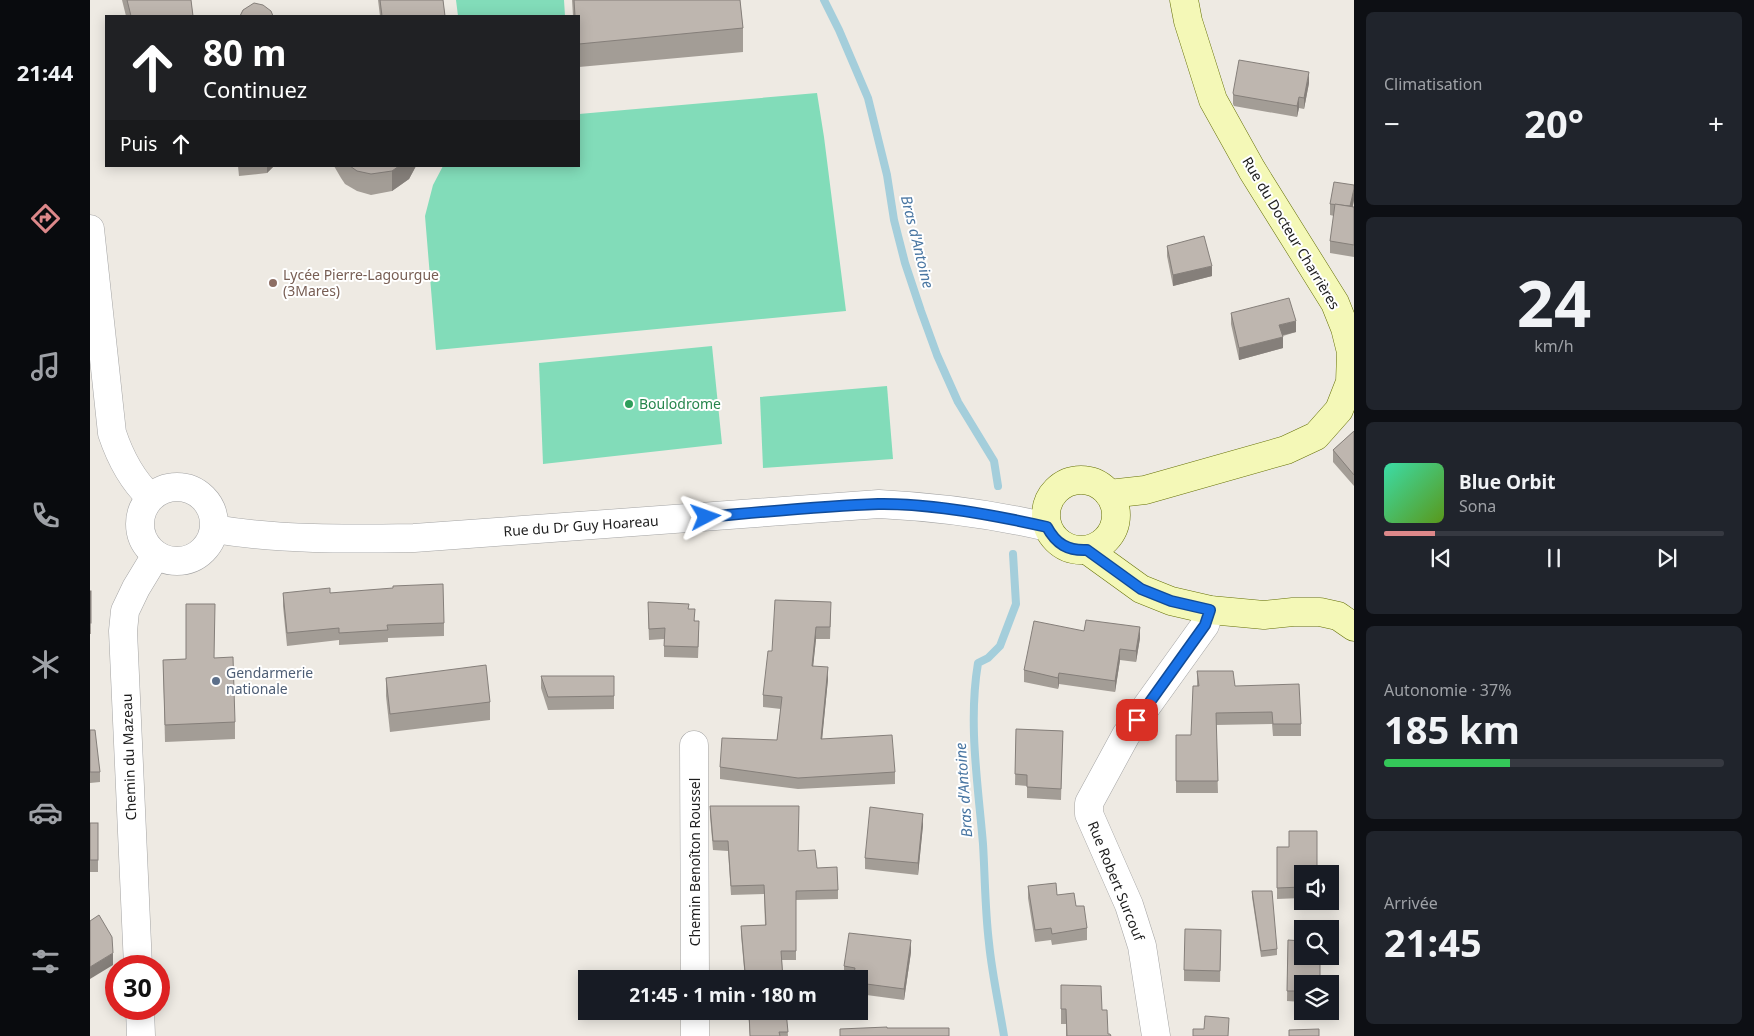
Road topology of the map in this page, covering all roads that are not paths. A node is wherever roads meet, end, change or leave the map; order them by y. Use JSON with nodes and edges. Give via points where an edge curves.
{"nodes":[{"id":1,"x":1184,"y":0,"type":"edge"},
{"id":2,"x":90,"y":229,"type":"edge"},
{"id":3,"x":150,"y":497,"type":"junction"},
{"id":4,"x":1112,"y":502,"type":"junction"},
{"id":5,"x":1046,"y":518,"type":"junction"},
{"id":6,"x":214,"y":529,"type":"junction"},
{"id":7,"x":1097,"y":544,"type":"junction"},
{"id":8,"x":156,"y":555,"type":"junction"},
{"id":9,"x":1210,"y":610,"type":"junction"},
{"id":10,"x":1354,"y":627,"type":"edge"},
{"id":11,"x":694,"y":745,"type":"dead end"},
{"id":12,"x":138,"y":955,"type":"edge"},
{"id":13,"x":695,"y":970,"type":"edge"},
{"id":14,"x":140,"y":1020,"type":"edge"},
{"id":15,"x":695,"y":1020,"type":"edge"},
{"id":16,"x":141,"y":1036,"type":"edge"},
{"id":17,"x":696,"y":1036,"type":"edge"},
{"id":18,"x":1156,"y":1036,"type":"edge"}],
"edges":[{"from":1,"to":4,"type":"street","name":"Rue du Docteur Charrières","via":[[1213,100],[1252,170],[1335,303],[1352,352],[1350,382],[1340,410],[1316,436],[1286,450]]},
{"from":2,"to":3,"type":"street","via":[[112,433],[120,458]]},
{"from":3,"to":6,"type":"street","via":[[173,486],[194,490],[209,503]]},
{"from":3,"to":8,"type":"street","via":[[140,516],[140,528],[145,543]]},
{"from":4,"to":5,"type":"street","via":[[1101,486],[1090,481],[1067,482],[1050,497]]},
{"from":4,"to":7,"type":"street","via":[[1113,530]]},
{"from":5,"to":6,"type":"street","name":"Rue du Dr Guy Hoareau","via":[[1007,518],[879,504],[414,538],[339,540]]},
{"from":5,"to":7,"type":"street","via":[[1052,536],[1059,544],[1077,551]]},
{"from":6,"to":8,"type":"street","via":[[205,548],[187,560],[176,562]]},
{"from":7,"to":9,"type":"street","via":[[1124,576],[1141,589],[1171,601]]},
{"from":8,"to":12,"type":"street","name":"Chemin du Mazeau","via":[[125,610],[123,631]]},
{"from":9,"to":10,"type":"street","via":[[1264,615],[1320,612],[1338,616]]},
{"from":9,"to":18,"type":"street","name":"Rue Robert Surcouf","via":[[1205,625],[1126,735],[1089,802],[1089,814],[1129,905],[1142,946]]},
{"from":11,"to":13,"type":"street","name":"Chemin Benoîton Roussel"},
{"from":14,"to":16,"type":"street"},
{"from":15,"to":17,"type":"street"}]}
